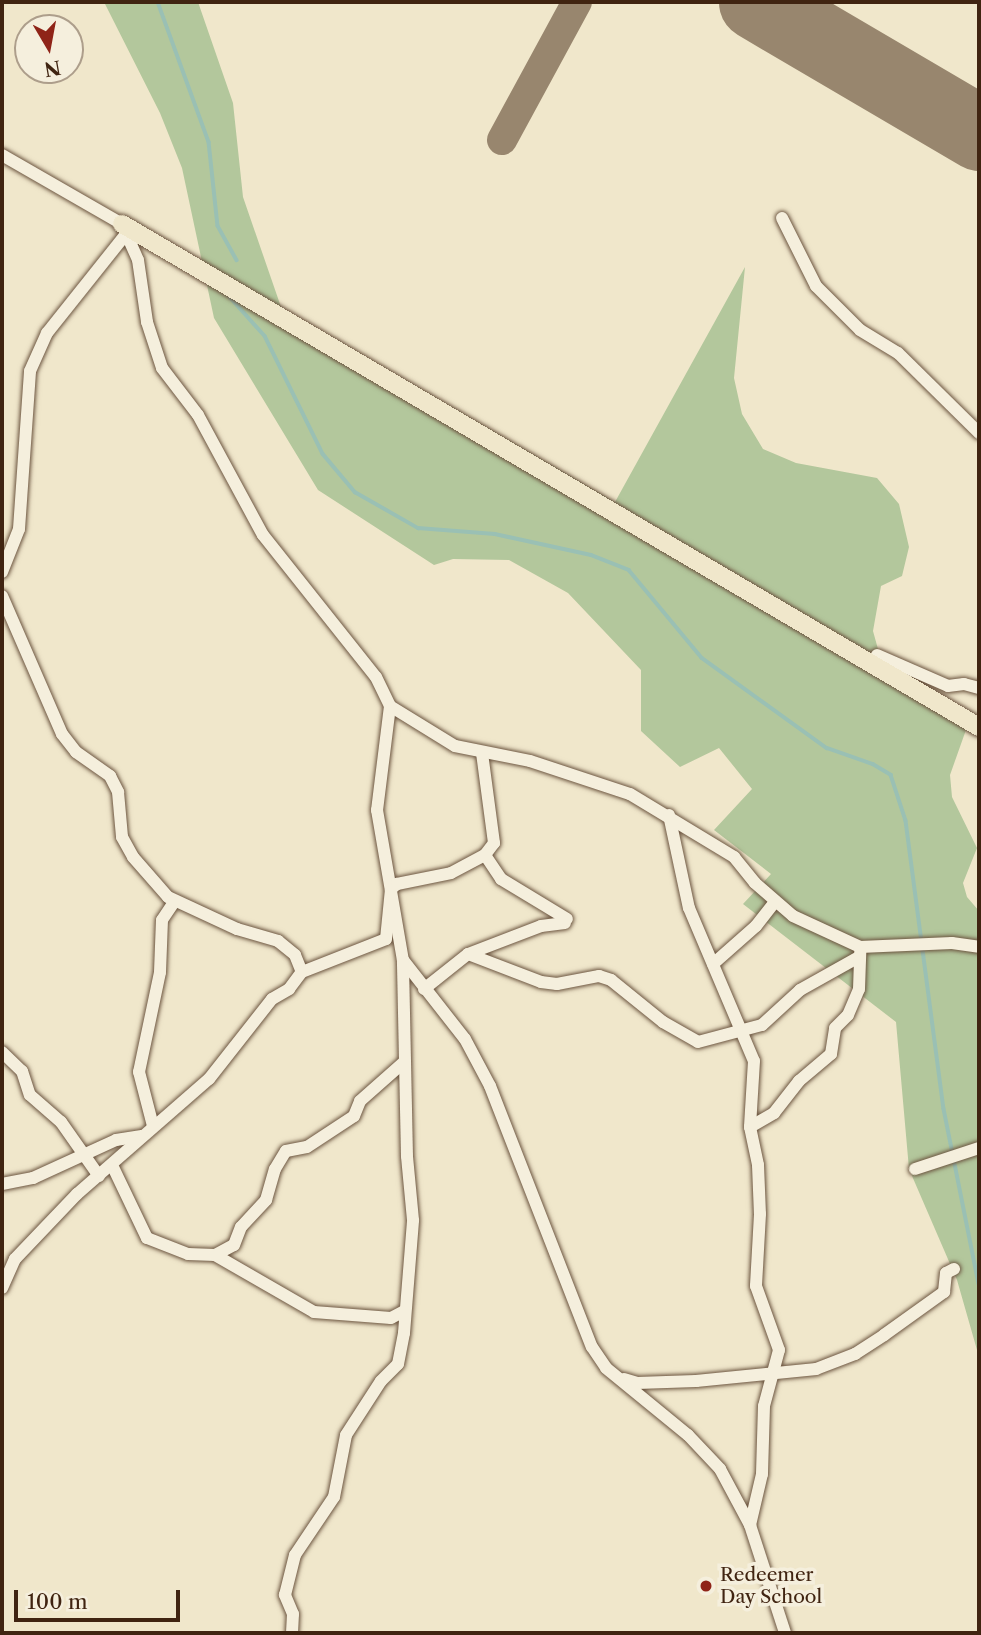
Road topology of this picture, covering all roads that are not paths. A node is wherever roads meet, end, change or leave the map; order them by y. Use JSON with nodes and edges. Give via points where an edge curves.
{"nodes":[{"id":1,"x":2,"y":155,"type":"edge"},
{"id":2,"x":782,"y":218,"type":"dead end"},
{"id":3,"x":124,"y":229,"type":"junction"},
{"id":4,"x":979,"y":433,"type":"edge"},
{"id":5,"x":2,"y":572,"type":"edge"},
{"id":6,"x":2,"y":596,"type":"edge"},
{"id":7,"x":6,"y":613,"type":"edge"},
{"id":8,"x":877,"y":655,"type":"dead end"},
{"id":9,"x":979,"y":688,"type":"edge"},
{"id":10,"x":390,"y":706,"type":"junction"},
{"id":11,"x":979,"y":727,"type":"edge"},
{"id":12,"x":482,"y":753,"type":"junction"},
{"id":13,"x":669,"y":815,"type":"junction"},
{"id":14,"x":485,"y":855,"type":"junction"},
{"id":15,"x":391,"y":889,"type":"junction"},
{"id":16,"x":175,"y":901,"type":"junction"},
{"id":17,"x":775,"y":902,"type":"junction"},
{"id":18,"x":979,"y":947,"type":"edge"},
{"id":19,"x":860,"y":952,"type":"junction"},
{"id":20,"x":468,"y":954,"type":"junction"},
{"id":21,"x":402,"y":960,"type":"junction"},
{"id":22,"x":713,"y":964,"type":"junction"},
{"id":23,"x":302,"y":972,"type":"junction"},
{"id":24,"x":424,"y":989,"type":"junction"},
{"id":25,"x":743,"y":1031,"type":"junction"},
{"id":26,"x":2,"y":1052,"type":"edge"},
{"id":27,"x":403,"y":1063,"type":"junction"},
{"id":28,"x":153,"y":1126,"type":"junction"},
{"id":29,"x":750,"y":1127,"type":"junction"},
{"id":30,"x":142,"y":1136,"type":"junction"},
{"id":31,"x":979,"y":1148,"type":"edge"},
{"id":32,"x":84,"y":1151,"type":"junction"},
{"id":33,"x":112,"y":1165,"type":"junction"},
{"id":34,"x":915,"y":1168,"type":"dead end"},
{"id":35,"x":99,"y":1176,"type":"junction"},
{"id":36,"x":2,"y":1184,"type":"edge"},
{"id":37,"x":215,"y":1255,"type":"junction"},
{"id":38,"x":954,"y":1269,"type":"dead end"},
{"id":39,"x":2,"y":1288,"type":"edge"},
{"id":40,"x":404,"y":1311,"type":"junction"},
{"id":41,"x":770,"y":1374,"type":"junction"},
{"id":42,"x":621,"y":1378,"type":"junction"},
{"id":43,"x":750,"y":1525,"type":"junction"},
{"id":44,"x":292,"y":1633,"type":"edge"},
{"id":45,"x":785,"y":1633,"type":"edge"}],
"edges":[{"from":1,"to":3,"type":"street"},
{"from":2,"to":4,"type":"street","via":[[816,286],[860,331],[898,353]]},
{"from":3,"to":5,"type":"street","via":[[47,333],[30,371],[19,529]]},
{"from":3,"to":10,"type":"street","via":[[141,273],[147,322],[162,368],[198,415],[263,535],[359,652]]},
{"from":3,"to":11,"type":"main road"},
{"from":6,"to":7,"type":"street"},
{"from":7,"to":16,"type":"street","via":[[62,734],[76,752],[110,776],[118,792],[127,848]]},
{"from":8,"to":9,"type":"street","via":[[948,686]]},
{"from":10,"to":12,"type":"street","via":[[455,746]]},
{"from":10,"to":15,"type":"street","via":[[377,810]]},
{"from":12,"to":13,"type":"street","via":[[567,771],[630,794]]},
{"from":12,"to":14,"type":"street","via":[[494,843]]},
{"from":13,"to":17,"type":"street","via":[[734,857]]},
{"from":13,"to":22,"type":"street","via":[[689,908]]},
{"from":14,"to":15,"type":"street","via":[[451,873]]},
{"from":14,"to":20,"type":"street","via":[[501,879],[566,921]]},
{"from":15,"to":21,"type":"street"},
{"from":15,"to":23,"type":"street","via":[[386,939]]},
{"from":16,"to":23,"type":"street","via":[[278,941],[295,955]]},
{"from":16,"to":28,"type":"street","via":[[162,920],[160,972],[139,1072]]},
{"from":17,"to":19,"type":"street"},
{"from":17,"to":22,"type":"street","via":[[756,926]]},
{"from":18,"to":19,"type":"street","via":[[952,943]]},
{"from":19,"to":25,"type":"street","via":[[800,990],[762,1025]]},
{"from":19,"to":29,"type":"street","via":[[854,1006],[835,1028],[827,1061],[799,1081],[774,1113]]},
{"from":20,"to":24,"type":"street"},
{"from":20,"to":25,"type":"street","via":[[541,982],[557,984],[599,976],[611,980],[663,1022],[698,1042]]},
{"from":21,"to":24,"type":"street"},
{"from":21,"to":27,"type":"street"},
{"from":22,"to":25,"type":"street"},
{"from":23,"to":28,"type":"street","via":[[289,989],[272,999],[209,1079]]},
{"from":24,"to":42,"type":"street","via":[[465,1039],[490,1086],[592,1347],[606,1368]]},
{"from":25,"to":29,"type":"street","via":[[754,1061]]},
{"from":26,"to":32,"type":"street","via":[[22,1071],[30,1095]]},
{"from":27,"to":37,"type":"street","via":[[360,1101],[354,1116],[307,1147],[286,1151],[266,1200],[241,1227],[234,1245]]},
{"from":27,"to":40,"type":"street","via":[[413,1220]]},
{"from":28,"to":30,"type":"street"},
{"from":29,"to":41,"type":"street","via":[[758,1165],[760,1214],[756,1286],[779,1350]]},
{"from":30,"to":32,"type":"street"},
{"from":30,"to":33,"type":"street"},
{"from":31,"to":34,"type":"street"},
{"from":32,"to":35,"type":"street"},
{"from":32,"to":36,"type":"street","via":[[33,1178]]},
{"from":33,"to":35,"type":"street"},
{"from":33,"to":37,"type":"street","via":[[147,1238],[188,1254]]},
{"from":35,"to":39,"type":"street","via":[[15,1259]]},
{"from":37,"to":40,"type":"street","via":[[314,1312],[391,1318]]},
{"from":38,"to":41,"type":"street","via":[[946,1273],[944,1292],[855,1354],[816,1369]]},
{"from":40,"to":44,"type":"street","via":[[398,1364],[381,1381],[346,1436],[334,1497],[295,1555],[285,1595],[293,1614]]},
{"from":41,"to":42,"type":"street","via":[[637,1383]]},
{"from":41,"to":43,"type":"street","via":[[761,1433],[762,1474]]},
{"from":42,"to":43,"type":"street","via":[[720,1469]]},
{"from":43,"to":45,"type":"street"}]}
